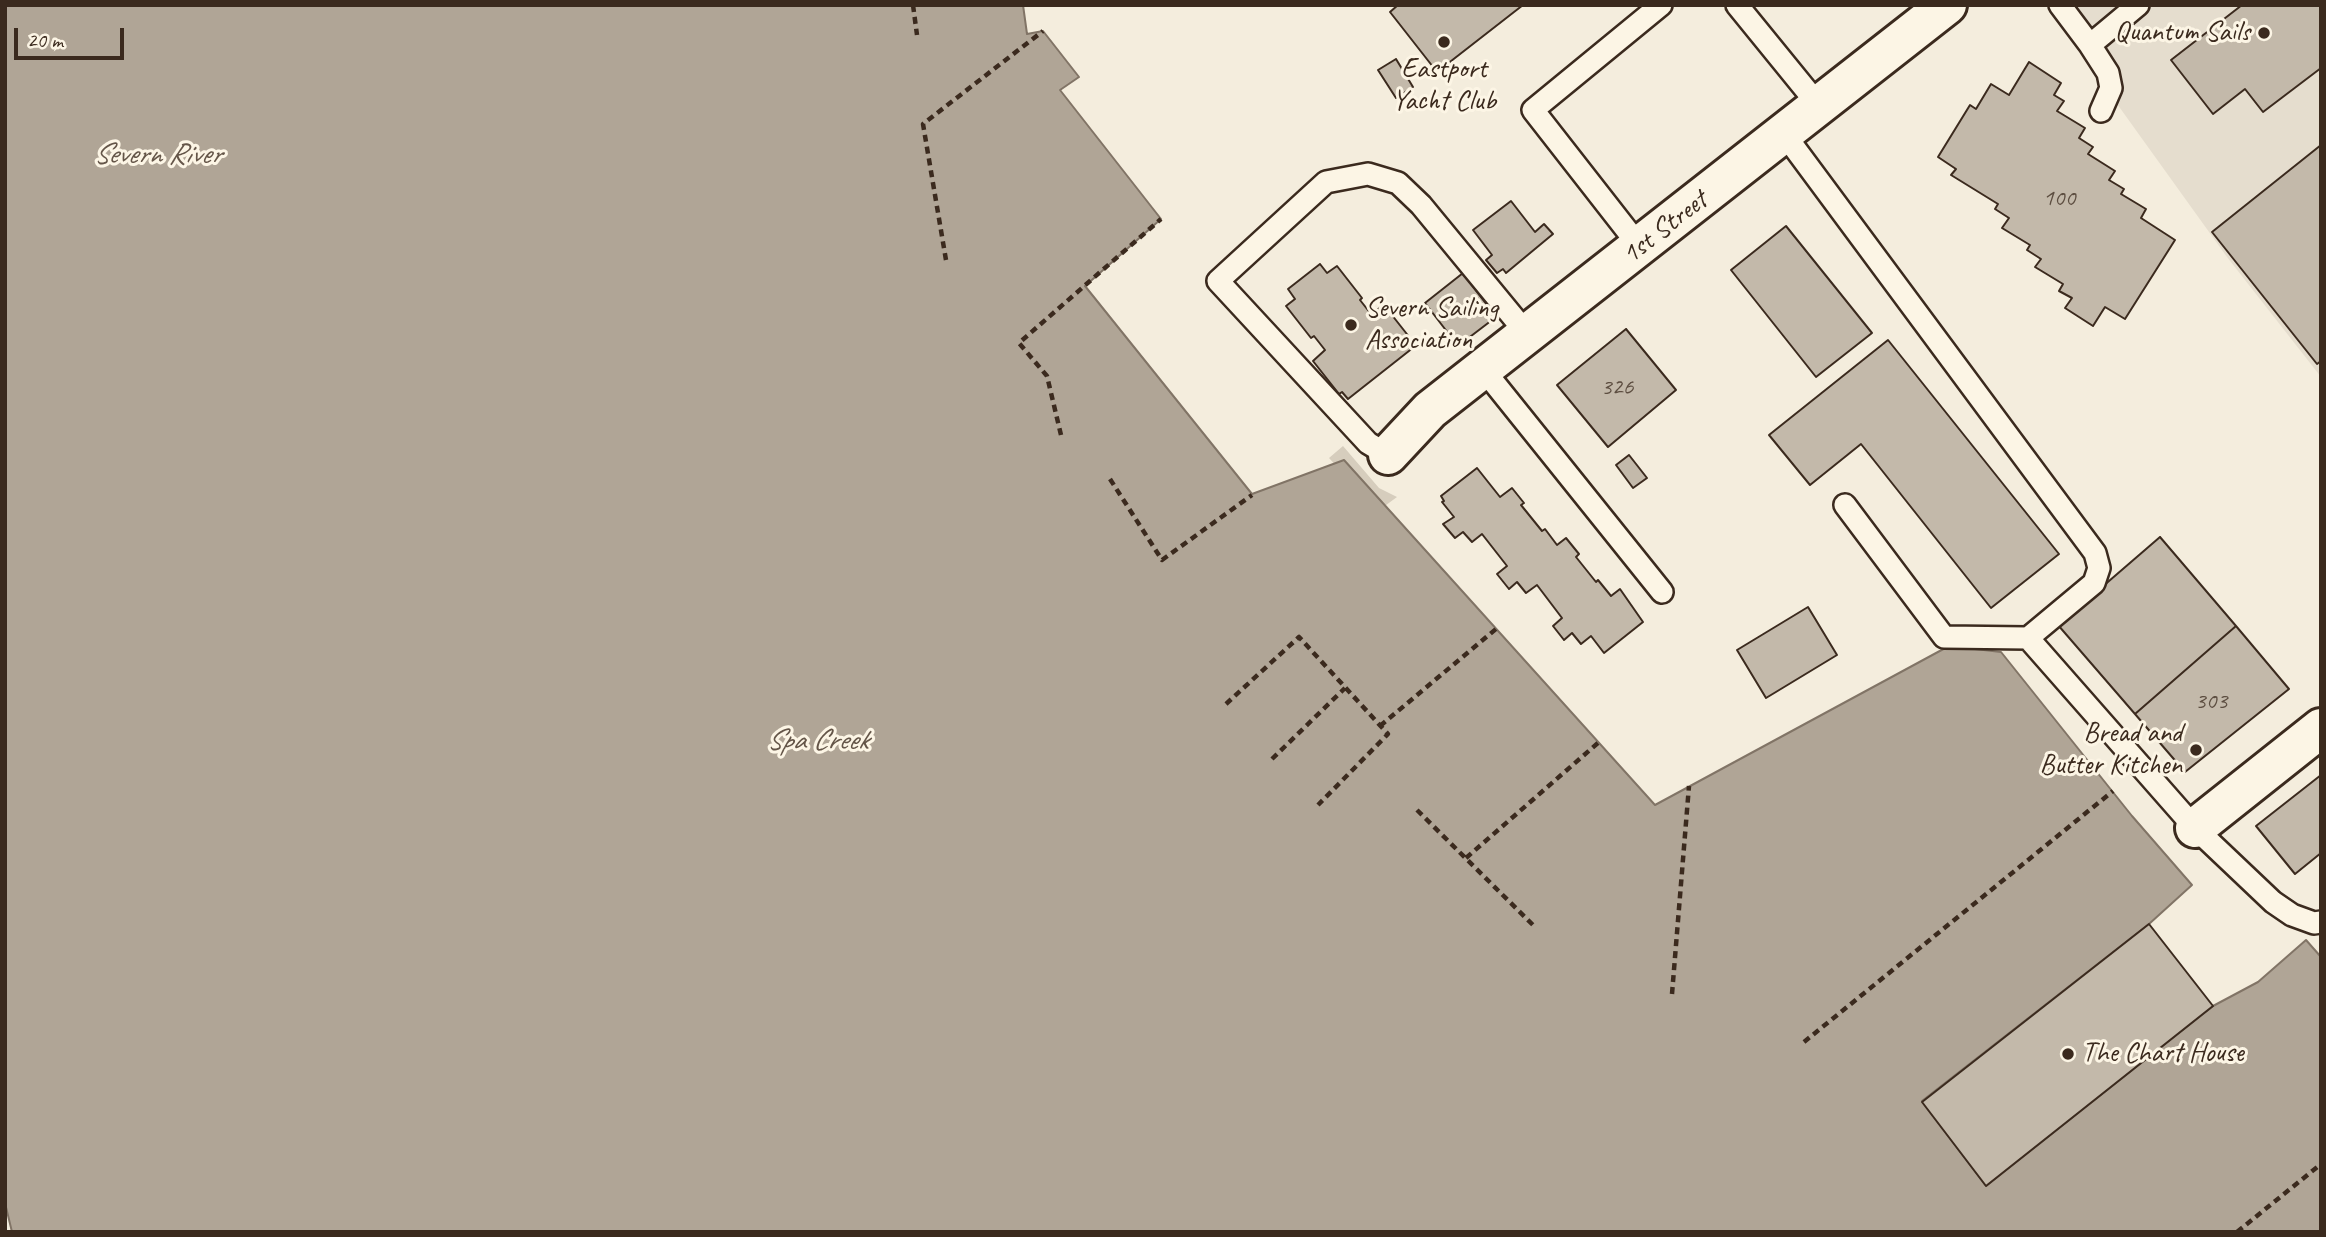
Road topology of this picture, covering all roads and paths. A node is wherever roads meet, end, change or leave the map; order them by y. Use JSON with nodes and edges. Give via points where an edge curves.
{"nodes":[{"id":1,"x":913,"y":5,"type":"edge"},
{"id":2,"x":1661,"y":5,"type":"edge"},
{"id":3,"x":1737,"y":5,"type":"edge"},
{"id":4,"x":1947,"y":5,"type":"edge"},
{"id":5,"x":2060,"y":5,"type":"edge"},
{"id":6,"x":2138,"y":5,"type":"edge"},
{"id":7,"x":1043,"y":31,"type":"dead end"},
{"id":8,"x":917,"y":35,"type":"dead end"},
{"id":9,"x":2090,"y":45,"type":"junction"},
{"id":10,"x":1820,"y":107,"type":"junction"},
{"id":11,"x":2101,"y":111,"type":"dead end"},
{"id":12,"x":1785,"y":135,"type":"junction"},
{"id":13,"x":1161,"y":219,"type":"dead end"},
{"id":14,"x":1640,"y":247,"type":"junction"},
{"id":15,"x":946,"y":260,"type":"dead end"},
{"id":16,"x":1528,"y":335,"type":"junction"},
{"id":17,"x":1483,"y":369,"type":"junction"},
{"id":18,"x":1061,"y":435,"type":"dead end"},
{"id":19,"x":1388,"y":455,"type":"joint"},
{"id":20,"x":1110,"y":480,"type":"dead end"},
{"id":21,"x":1252,"y":495,"type":"dead end"},
{"id":22,"x":1845,"y":505,"type":"dead end"},
{"id":23,"x":1662,"y":592,"type":"dead end"},
{"id":24,"x":1496,"y":629,"type":"dead end"},
{"id":25,"x":2028,"y":638,"type":"junction"},
{"id":26,"x":1345,"y":688,"type":"junction"},
{"id":27,"x":1226,"y":704,"type":"dead end"},
{"id":28,"x":1380,"y":726,"type":"junction"},
{"id":29,"x":2321,"y":728,"type":"edge"},
{"id":30,"x":1598,"y":742,"type":"dead end"},
{"id":31,"x":1272,"y":758,"type":"dead end"},
{"id":32,"x":1689,"y":786,"type":"dead end"},
{"id":33,"x":2112,"y":791,"type":"dead end"},
{"id":34,"x":1318,"y":805,"type":"dead end"},
{"id":35,"x":1417,"y":810,"type":"dead end"},
{"id":36,"x":2195,"y":828,"type":"junction"},
{"id":37,"x":1466,"y":858,"type":"junction"},
{"id":38,"x":2321,"y":922,"type":"edge"},
{"id":39,"x":1536,"y":928,"type":"dead end"},
{"id":40,"x":1672,"y":994,"type":"dead end"},
{"id":41,"x":1804,"y":1042,"type":"dead end"},
{"id":42,"x":2321,"y":1164,"type":"edge"},
{"id":43,"x":2238,"y":1232,"type":"edge"}],
"edges":[{"from":1,"to":8,"type":"path"},
{"from":2,"to":14,"type":"lane","via":[[1533,110]]},
{"from":3,"to":10,"type":"lane"},
{"from":4,"to":10,"type":"street","name":"1st Street"},
{"from":5,"to":9,"type":"lane"},
{"from":6,"to":9,"type":"lane"},
{"from":7,"to":15,"type":"path","via":[[923,124]]},
{"from":9,"to":11,"type":"lane","via":[[2108,73],[2111,89]]},
{"from":10,"to":12,"type":"street","name":"1st Street"},
{"from":12,"to":14,"type":"street","name":"1st Street"},
{"from":12,"to":25,"type":"lane","via":[[2095,553],[2099,568],[2094,583]]},
{"from":13,"to":18,"type":"path","via":[[1019,343],[1047,376]]},
{"from":14,"to":16,"type":"street","name":"1st Street"},
{"from":16,"to":17,"type":"street","name":"1st Street"},
{"from":16,"to":19,"type":"lane","via":[[1398,183],[1368,174],[1326,182],[1218,281],[1368,443]]},
{"from":17,"to":19,"type":"street","name":"1st Street","via":[[1430,410]]},
{"from":17,"to":23,"type":"lane"},
{"from":20,"to":21,"type":"path","via":[[1163,560]]},
{"from":22,"to":25,"type":"lane","via":[[1944,637]]},
{"from":24,"to":28,"type":"path"},
{"from":25,"to":36,"type":"lane"},
{"from":26,"to":27,"type":"path","via":[[1299,637]]},
{"from":26,"to":28,"type":"path"},
{"from":26,"to":31,"type":"path"},
{"from":28,"to":34,"type":"path","via":[[1388,734]]},
{"from":29,"to":36,"type":"street"},
{"from":30,"to":37,"type":"path"},
{"from":32,"to":40,"type":"path"},
{"from":33,"to":41,"type":"path"},
{"from":35,"to":37,"type":"path"},
{"from":36,"to":38,"type":"lane","via":[[2273,902],[2292,915]]},
{"from":37,"to":39,"type":"path"},
{"from":42,"to":43,"type":"path"}]}
